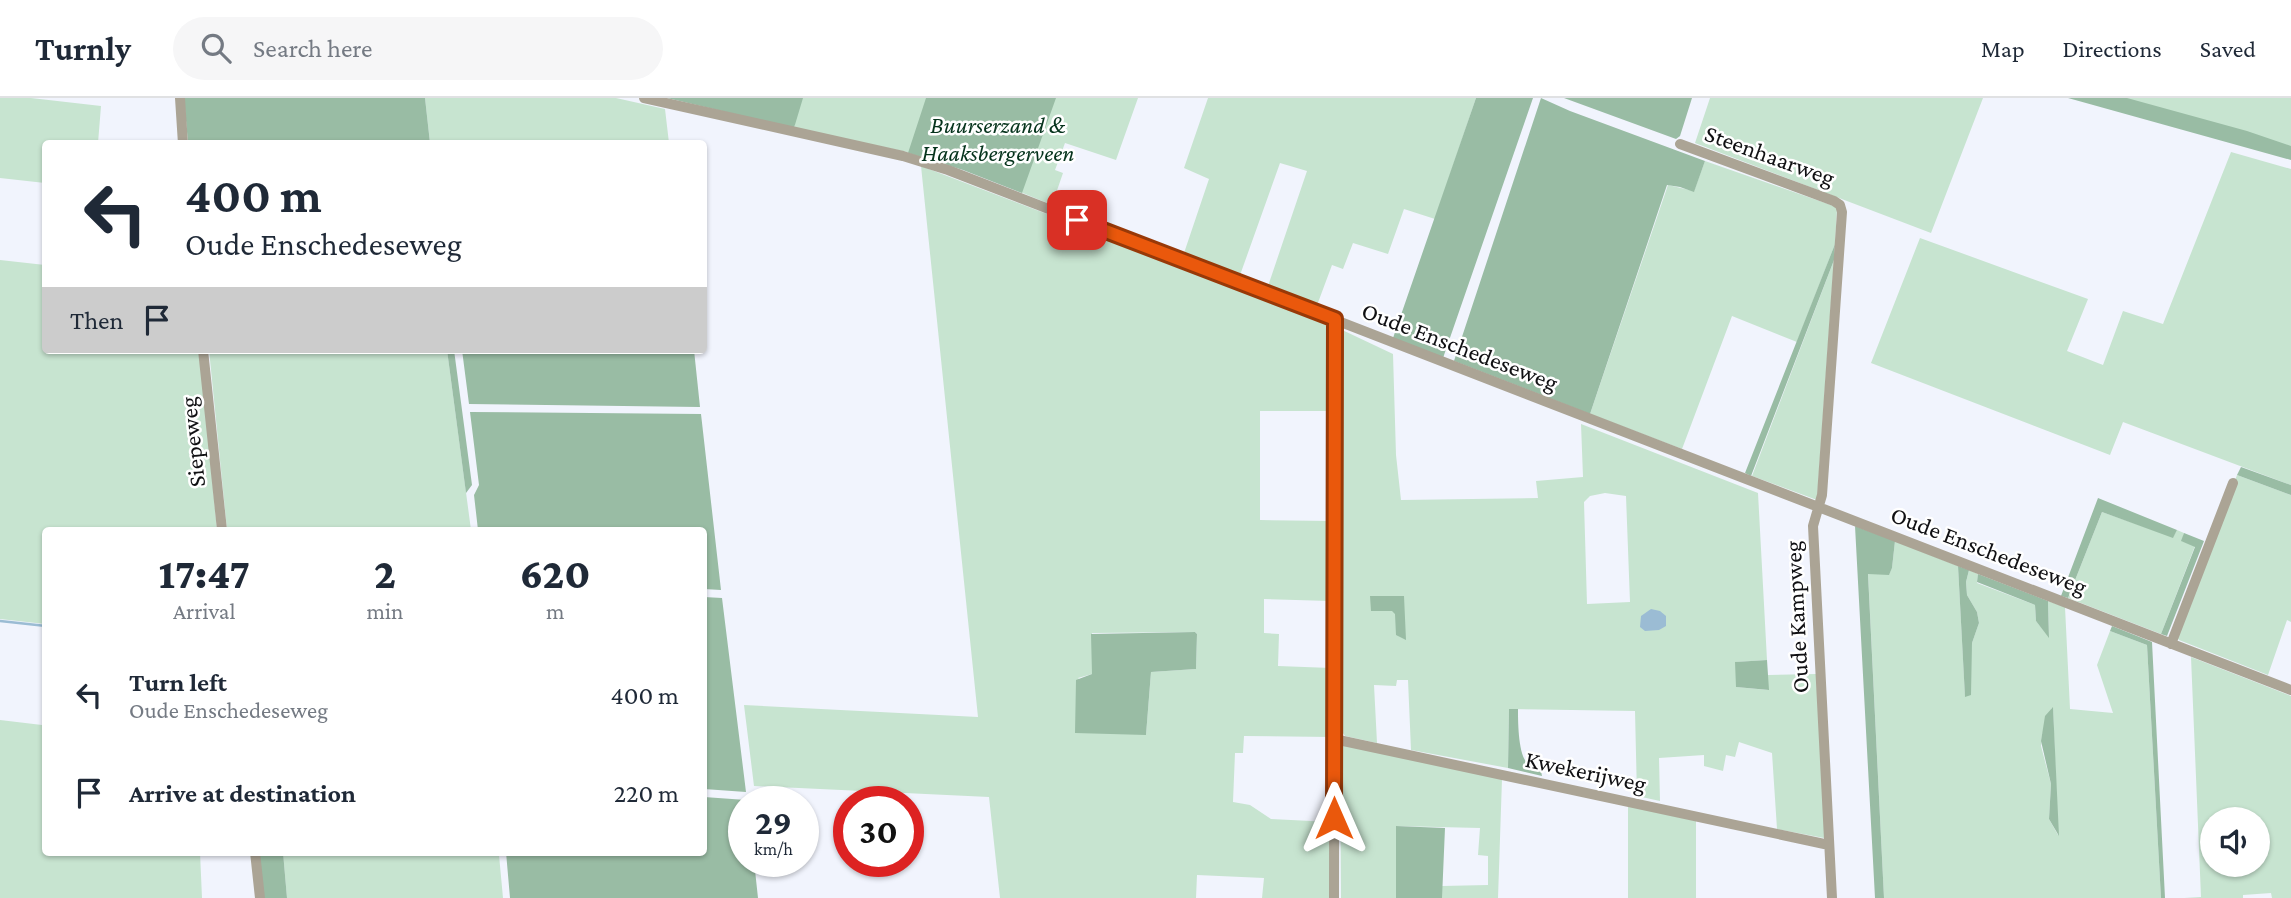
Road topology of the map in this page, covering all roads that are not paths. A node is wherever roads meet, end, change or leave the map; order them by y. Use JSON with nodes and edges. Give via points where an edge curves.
{"nodes":[{"id":1,"x":180,"y":98,"type":"edge"},
{"id":2,"x":644,"y":98,"type":"edge"},
{"id":3,"x":183,"y":140,"type":"edge"},
{"id":4,"x":1680,"y":144,"type":"dead end"},
{"id":5,"x":1842,"y":209,"type":"joint"},
{"id":6,"x":1335,"y":319,"type":"junction"},
{"id":7,"x":203,"y":354,"type":"edge"},
{"id":8,"x":2233,"y":483,"type":"dead end"},
{"id":9,"x":1818,"y":507,"type":"junction"},
{"id":10,"x":222,"y":527,"type":"edge"},
{"id":11,"x":2171,"y":644,"type":"junction"},
{"id":12,"x":2291,"y":690,"type":"edge"},
{"id":13,"x":1334,"y":739,"type":"junction"},
{"id":14,"x":1829,"y":845,"type":"junction"},
{"id":15,"x":256,"y":856,"type":"edge"},
{"id":16,"x":260,"y":898,"type":"edge"},
{"id":17,"x":1334,"y":898,"type":"edge"},
{"id":18,"x":1832,"y":898,"type":"edge"}],
"edges":[{"from":1,"to":3,"type":"street"},
{"from":2,"to":6,"type":"street","name":"Oude Enschedeseweg","via":[[948,170]]},
{"from":4,"to":5,"type":"street","name":"Steenhaarweg","via":[[1834,201]]},
{"from":5,"to":9,"type":"street","name":"Oude Kampweg"},
{"from":6,"to":9,"type":"street","name":"Oude Enschedeseweg"},
{"from":6,"to":13,"type":"street"},
{"from":7,"to":10,"type":"street","name":"Siepeweg"},
{"from":8,"to":11,"type":"street"},
{"from":9,"to":11,"type":"street","name":"Oude Enschedeseweg"},
{"from":9,"to":14,"type":"street","name":"Oude Kampweg","via":[[1813,526]]},
{"from":11,"to":12,"type":"street","name":"Oude Enschedeseweg"},
{"from":13,"to":14,"type":"street","name":"Kwekerijweg"},
{"from":13,"to":17,"type":"street"},
{"from":14,"to":18,"type":"street","name":"Oude Kampweg"},
{"from":15,"to":16,"type":"street"}]}
